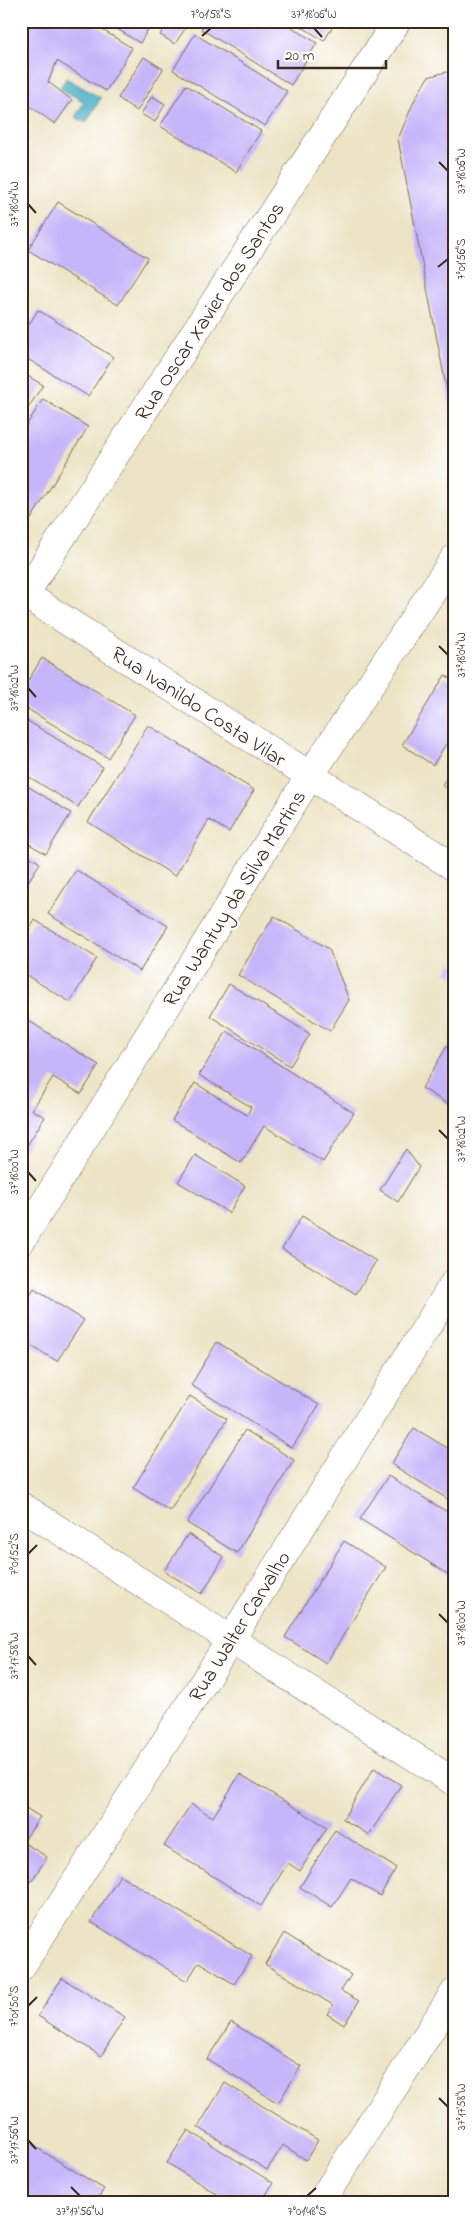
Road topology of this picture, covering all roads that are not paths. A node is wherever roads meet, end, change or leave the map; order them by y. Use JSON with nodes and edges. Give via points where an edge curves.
{"nodes":[{"id":1,"x":397,"y":21,"type":"edge"},
{"id":2,"x":454,"y":558,"type":"edge"},
{"id":3,"x":22,"y":596,"type":"edge"},
{"id":4,"x":309,"y":776,"type":"junction"},
{"id":5,"x":454,"y":867,"type":"edge"},
{"id":6,"x":21,"y":1241,"type":"edge"},
{"id":7,"x":454,"y":1283,"type":"edge"},
{"id":8,"x":21,"y":1506,"type":"edge"},
{"id":9,"x":230,"y":1640,"type":"junction"},
{"id":10,"x":454,"y":1782,"type":"edge"},
{"id":11,"x":21,"y":1967,"type":"edge"},
{"id":12,"x":454,"y":1993,"type":"edge"},
{"id":13,"x":320,"y":2203,"type":"edge"}],
"edges":[{"from":1,"to":3,"type":"street","name":"Rua Oscar Xavier dos Santos"},
{"from":2,"to":4,"type":"street","name":"Rua Wantuy da Silva Martins"},
{"from":3,"to":4,"type":"street","name":"Rua Ivanildo Costa Vilar"},
{"from":4,"to":5,"type":"street","name":"Rua Ivanildo Costa Vilar"},
{"from":4,"to":6,"type":"street","name":"Rua Wantuy da Silva Martins"},
{"from":7,"to":9,"type":"street","name":"Rua Walter Carvalho"},
{"from":8,"to":9,"type":"street"},
{"from":9,"to":10,"type":"street"},
{"from":9,"to":11,"type":"street","name":"Rua Walter Carvalho"},
{"from":12,"to":13,"type":"street"}]}
